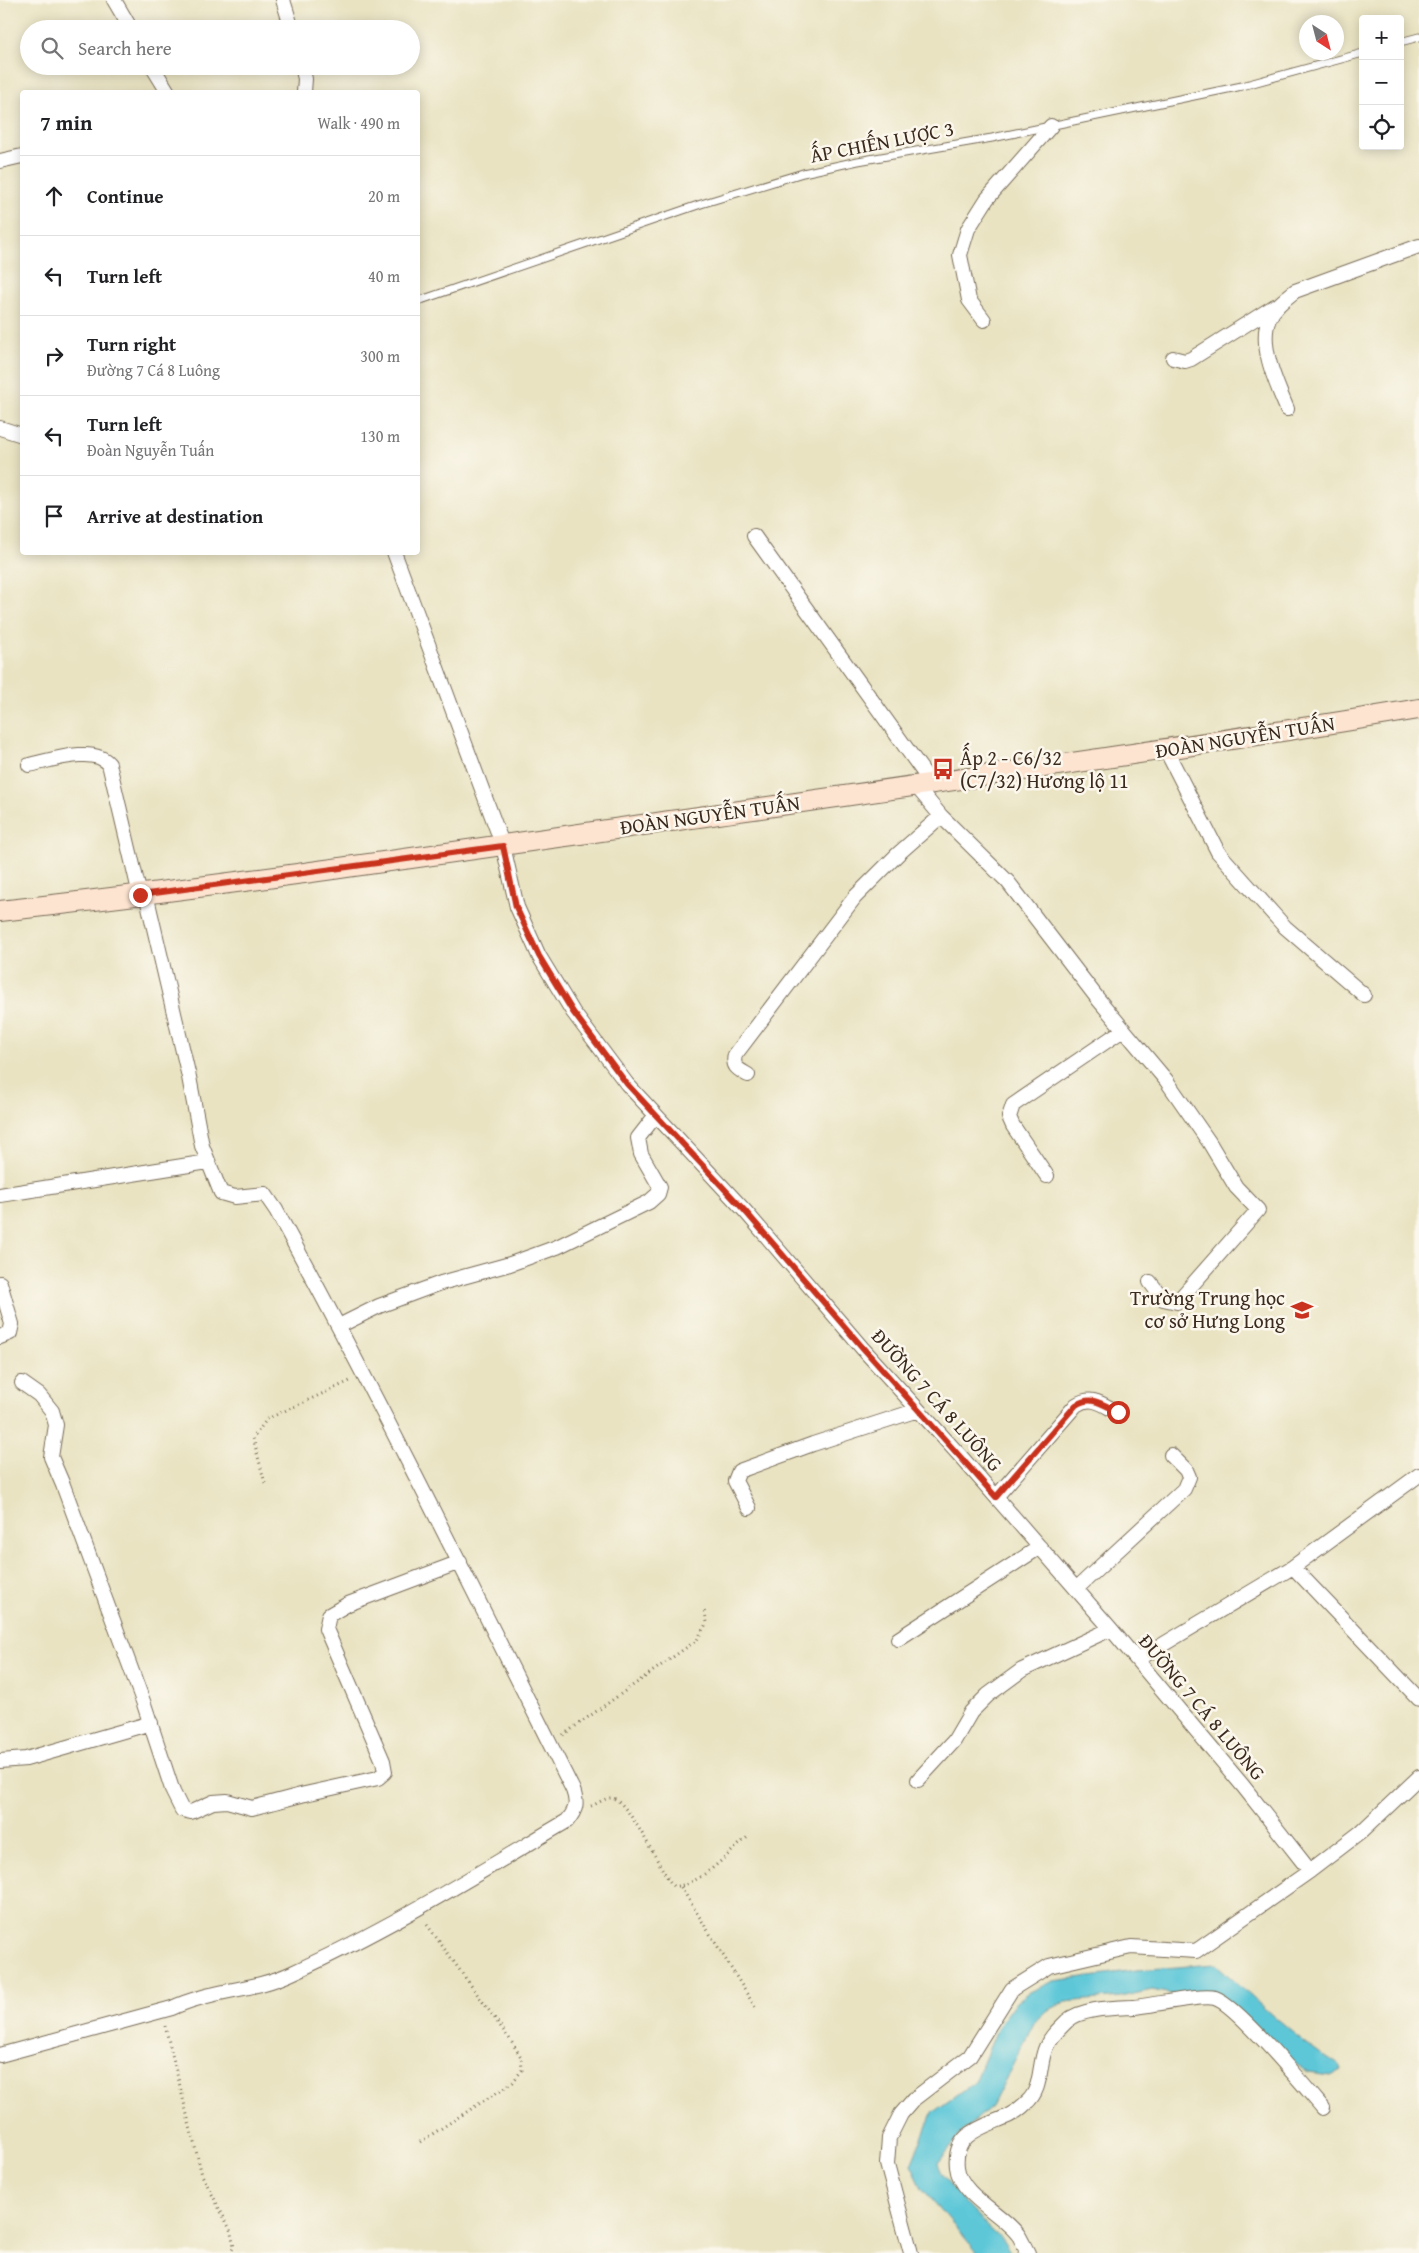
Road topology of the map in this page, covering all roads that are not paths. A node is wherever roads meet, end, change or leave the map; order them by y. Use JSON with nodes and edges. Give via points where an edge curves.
{"nodes":[{"id":1,"x":114,"y":0,"type":"edge"},
{"id":2,"x":283,"y":0,"type":"edge"},
{"id":3,"x":126,"y":20,"type":"edge"},
{"id":4,"x":289,"y":20,"type":"edge"},
{"id":5,"x":1419,"y":37,"type":"edge"},
{"id":6,"x":1404,"y":41,"type":"edge"},
{"id":7,"x":1359,"y":54,"type":"edge"},
{"id":8,"x":158,"y":75,"type":"edge"},
{"id":9,"x":304,"y":75,"type":"edge"},
{"id":10,"x":167,"y":90,"type":"edge"},
{"id":11,"x":304,"y":90,"type":"edge"},
{"id":12,"x":1051,"y":126,"type":"junction"},
{"id":13,"x":20,"y":156,"type":"edge"},
{"id":14,"x":0,"y":161,"type":"edge"},
{"id":15,"x":1419,"y":246,"type":"edge"},
{"id":16,"x":420,"y":300,"type":"edge"},
{"id":17,"x":1280,"y":303,"type":"junction"},
{"id":18,"x":984,"y":320,"type":"dead end"},
{"id":19,"x":1173,"y":358,"type":"dead end"},
{"id":20,"x":1287,"y":409,"type":"dead end"},
{"id":21,"x":0,"y":428,"type":"edge"},
{"id":22,"x":20,"y":434,"type":"edge"},
{"id":23,"x":754,"y":536,"type":"dead end"},
{"id":24,"x":395,"y":555,"type":"edge"},
{"id":25,"x":1419,"y":709,"type":"edge"},
{"id":26,"x":1166,"y":750,"type":"junction"},
{"id":27,"x":28,"y":766,"type":"dead end"},
{"id":28,"x":924,"y":785,"type":"junction"},
{"id":29,"x":941,"y":816,"type":"junction"},
{"id":30,"x":503,"y":846,"type":"junction"},
{"id":31,"x":143,"y":895,"type":"junction"},
{"id":32,"x":0,"y":911,"type":"edge"},
{"id":33,"x":1364,"y":995,"type":"dead end"},
{"id":34,"x":1123,"y":1030,"type":"junction"},
{"id":35,"x":748,"y":1075,"type":"dead end"},
{"id":36,"x":656,"y":1115,"type":"junction"},
{"id":37,"x":208,"y":1162,"type":"junction"},
{"id":38,"x":1047,"y":1176,"type":"dead end"},
{"id":39,"x":0,"y":1195,"type":"edge"},
{"id":40,"x":1150,"y":1282,"type":"dead end"},
{"id":41,"x":0,"y":1283,"type":"edge"},
{"id":42,"x":339,"y":1326,"type":"junction"},
{"id":43,"x":0,"y":1337,"type":"edge"},
{"id":44,"x":22,"y":1383,"type":"dead end"},
{"id":45,"x":918,"y":1410,"type":"junction"},
{"id":46,"x":1118,"y":1412,"type":"dead end"},
{"id":47,"x":1171,"y":1455,"type":"dead end"},
{"id":48,"x":1419,"y":1475,"type":"edge"},
{"id":49,"x":996,"y":1497,"type":"junction"},
{"id":50,"x":749,"y":1508,"type":"dead end"},
{"id":51,"x":1040,"y":1547,"type":"junction"},
{"id":52,"x":460,"y":1562,"type":"junction"},
{"id":53,"x":1293,"y":1567,"type":"junction"},
{"id":54,"x":1076,"y":1589,"type":"junction"},
{"id":55,"x":1111,"y":1630,"type":"junction"},
{"id":56,"x":898,"y":1639,"type":"dead end"},
{"id":57,"x":1137,"y":1660,"type":"junction"},
{"id":58,"x":1419,"y":1699,"type":"edge"},
{"id":59,"x":150,"y":1723,"type":"junction"},
{"id":60,"x":0,"y":1761,"type":"edge"},
{"id":61,"x":1419,"y":1777,"type":"edge"},
{"id":62,"x":918,"y":1780,"type":"dead end"},
{"id":63,"x":1310,"y":1871,"type":"junction"},
{"id":64,"x":0,"y":2054,"type":"edge"},
{"id":65,"x":1322,"y":2108,"type":"dead end"},
{"id":66,"x":911,"y":2253,"type":"edge"},
{"id":67,"x":1028,"y":2253,"type":"edge"}],
"edges":[{"from":1,"to":3,"type":"street"},
{"from":2,"to":4,"type":"street"},
{"from":5,"to":6,"type":"lane"},
{"from":7,"to":12,"type":"lane","name":"ẤP CHIẾN LƯỢC 3","via":[[1242,86]]},
{"from":8,"to":10,"type":"street"},
{"from":9,"to":11,"type":"street"},
{"from":12,"to":16,"type":"lane","name":"ẤP CHIẾN LƯỢC 3","via":[[803,173],[683,210]]},
{"from":12,"to":18,"type":"street","via":[[987,199],[968,229],[960,254],[969,300]]},
{"from":13,"to":14,"type":"street"},
{"from":15,"to":17,"type":"street","via":[[1295,291]]},
{"from":17,"to":19,"type":"street","via":[[1191,359],[1181,361]]},
{"from":17,"to":20,"type":"street","via":[[1268,320],[1267,351]]},
{"from":21,"to":22,"type":"street"},
{"from":23,"to":28,"type":"street"},
{"from":24,"to":30,"type":"street","name":"ĐƯỜNG 7 CÁ 8 LUÔNG"},
{"from":25,"to":26,"type":"main road","name":"ĐOÀN NGUYỄN TUẤN"},
{"from":26,"to":28,"type":"main road","name":"ĐOÀN NGUYỄN TUẤN"},
{"from":26,"to":33,"type":"street","via":[[1218,852],[1285,927]]},
{"from":27,"to":31,"type":"street","via":[[75,755],[105,759]]},
{"from":28,"to":29,"type":"street"},
{"from":28,"to":30,"type":"main road","name":"ĐOÀN NGUYỄN TUẤN"},
{"from":29,"to":34,"type":"street","via":[[1008,882]]},
{"from":29,"to":35,"type":"street","via":[[855,897],[735,1055],[735,1067]]},
{"from":30,"to":31,"type":"main road","name":"ĐOÀN NGUYỄN TUẤN"},
{"from":30,"to":36,"type":"street","name":"ĐƯỜNG 7 CÁ 8 LUÔNG","via":[[516,907],[539,956],[573,1012],[627,1084]]},
{"from":31,"to":32,"type":"main road","name":"ĐOÀN NGUYỄN TUẤN"},
{"from":31,"to":37,"type":"street"},
{"from":34,"to":38,"type":"street","via":[[1012,1105],[1009,1117],[1013,1126]]},
{"from":34,"to":40,"type":"street","via":[[1166,1080],[1236,1187],[1258,1210],[1177,1302],[1163,1299]]},
{"from":36,"to":42,"type":"street","via":[[638,1138],[640,1154],[660,1187],[658,1194],[649,1202],[557,1247],[379,1306]]},
{"from":36,"to":45,"type":"street","name":"ĐƯỜNG 7 CÁ 8 LUÔNG","via":[[745,1211]]},
{"from":37,"to":39,"type":"street"},
{"from":37,"to":42,"type":"street","via":[[221,1193],[234,1197],[265,1194]]},
{"from":41,"to":43,"type":"street","via":[[12,1324],[10,1333]]},
{"from":42,"to":52,"type":"street"},
{"from":44,"to":59,"type":"street","via":[[39,1395],[52,1411],[56,1425],[51,1457]]},
{"from":45,"to":49,"type":"street","name":"ĐƯỜNG 7 CÁ 8 LUÔNG"},
{"from":45,"to":50,"type":"street","via":[[739,1471],[735,1481]]},
{"from":46,"to":49,"type":"street","via":[[1095,1400],[1085,1400],[1076,1405]]},
{"from":47,"to":54,"type":"street","via":[[1189,1477],[1184,1489]]},
{"from":48,"to":53,"type":"street"},
{"from":49,"to":51,"type":"street","name":"ĐƯỜNG 7 CÁ 8 LUÔNG"},
{"from":51,"to":54,"type":"street","name":"ĐƯỜNG 7 CÁ 8 LUÔNG"},
{"from":51,"to":56,"type":"street"},
{"from":52,"to":59,"type":"street","via":[[329,1614],[326,1629],[383,1761],[385,1772],[378,1778],[252,1808],[227,1801],[213,1802],[191,1812],[182,1810]]},
{"from":52,"to":64,"type":"street","via":[[573,1790],[577,1801],[567,1821],[416,1910],[290,1974]]},
{"from":53,"to":57,"type":"street"},
{"from":53,"to":58,"type":"street"},
{"from":54,"to":55,"type":"street","name":"ĐƯỜNG 7 CÁ 8 LUÔNG"},
{"from":55,"to":57,"type":"street","name":"ĐƯỜNG 7 CÁ 8 LUÔNG"},
{"from":55,"to":62,"type":"street","via":[[1022,1670],[988,1695],[971,1712],[954,1741]]},
{"from":57,"to":63,"type":"street","name":"ĐƯỜNG 7 CÁ 8 LUÔNG"},
{"from":59,"to":60,"type":"street","via":[[26,1759]]},
{"from":61,"to":63,"type":"street","via":[[1361,1832]]},
{"from":63,"to":66,"type":"street","via":[[1196,1951],[1131,1947],[1049,1966],[1012,1989],[970,2056],[914,2099],[901,2114],[889,2138],[887,2164]]},
{"from":65,"to":67,"type":"street","via":[[1228,2005],[1214,1997],[1100,2008],[1070,2019],[1054,2034],[1046,2048],[1039,2082],[1028,2102],[1009,2116],[977,2128],[966,2137],[957,2154],[957,2169],[967,2189],[1019,2235]]}]}
